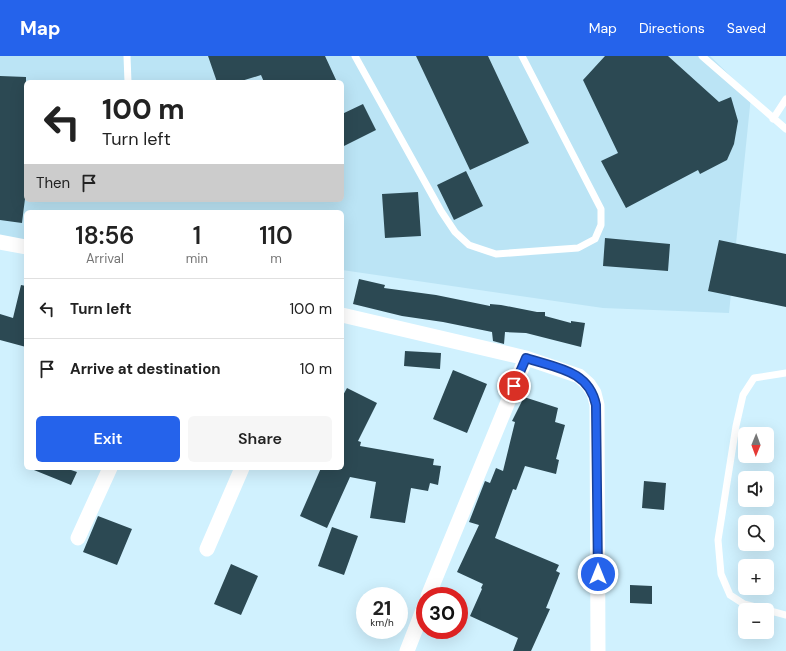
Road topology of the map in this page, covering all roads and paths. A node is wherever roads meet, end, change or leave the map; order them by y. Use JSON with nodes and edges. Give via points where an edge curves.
{"nodes":[{"id":1,"x":127,"y":56,"type":"edge"},
{"id":2,"x":355,"y":56,"type":"edge"},
{"id":3,"x":522,"y":56,"type":"edge"},
{"id":4,"x":702,"y":56,"type":"edge"},
{"id":5,"x":128,"y":80,"type":"edge"},
{"id":6,"x":786,"y":99,"type":"edge"},
{"id":7,"x":773,"y":119,"type":"junction"},
{"id":8,"x":786,"y":128,"type":"edge"},
{"id":9,"x":0,"y":242,"type":"edge"},
{"id":10,"x":24,"y":247,"type":"edge"},
{"id":11,"x":344,"y":315,"type":"edge"},
{"id":12,"x":526,"y":358,"type":"junction"},
{"id":13,"x":786,"y":373,"type":"edge"},
{"id":14,"x":109,"y":470,"type":"edge"},
{"id":15,"x":241,"y":470,"type":"edge"},
{"id":16,"x":78,"y":538,"type":"dead end"},
{"id":17,"x":206,"y":549,"type":"dead end"},
{"id":18,"x":432,"y":587,"type":"edge"},
{"id":19,"x":786,"y":615,"type":"edge"},
{"id":20,"x":416,"y":628,"type":"edge"},
{"id":21,"x":407,"y":651,"type":"edge"},
{"id":22,"x":598,"y":651,"type":"edge"}],
"edges":[{"from":1,"to":5,"type":"lane"},
{"from":2,"to":3,"type":"lane","via":[[442,211],[455,232],[469,245],[496,254],[578,248],[595,239],[600,225],[601,209]]},
{"from":4,"to":7,"type":"lane"},
{"from":6,"to":7,"type":"lane"},
{"from":7,"to":8,"type":"lane"},
{"from":9,"to":10,"type":"street"},
{"from":11,"to":12,"type":"street"},
{"from":12,"to":18,"type":"street"},
{"from":12,"to":22,"type":"street","via":[[579,376],[594,393]]},
{"from":13,"to":19,"type":"lane","via":[[754,378],[743,395],[718,540],[721,574],[730,595],[744,604]]},
{"from":14,"to":16,"type":"street"},
{"from":15,"to":17,"type":"street"},
{"from":20,"to":21,"type":"street"}]}
